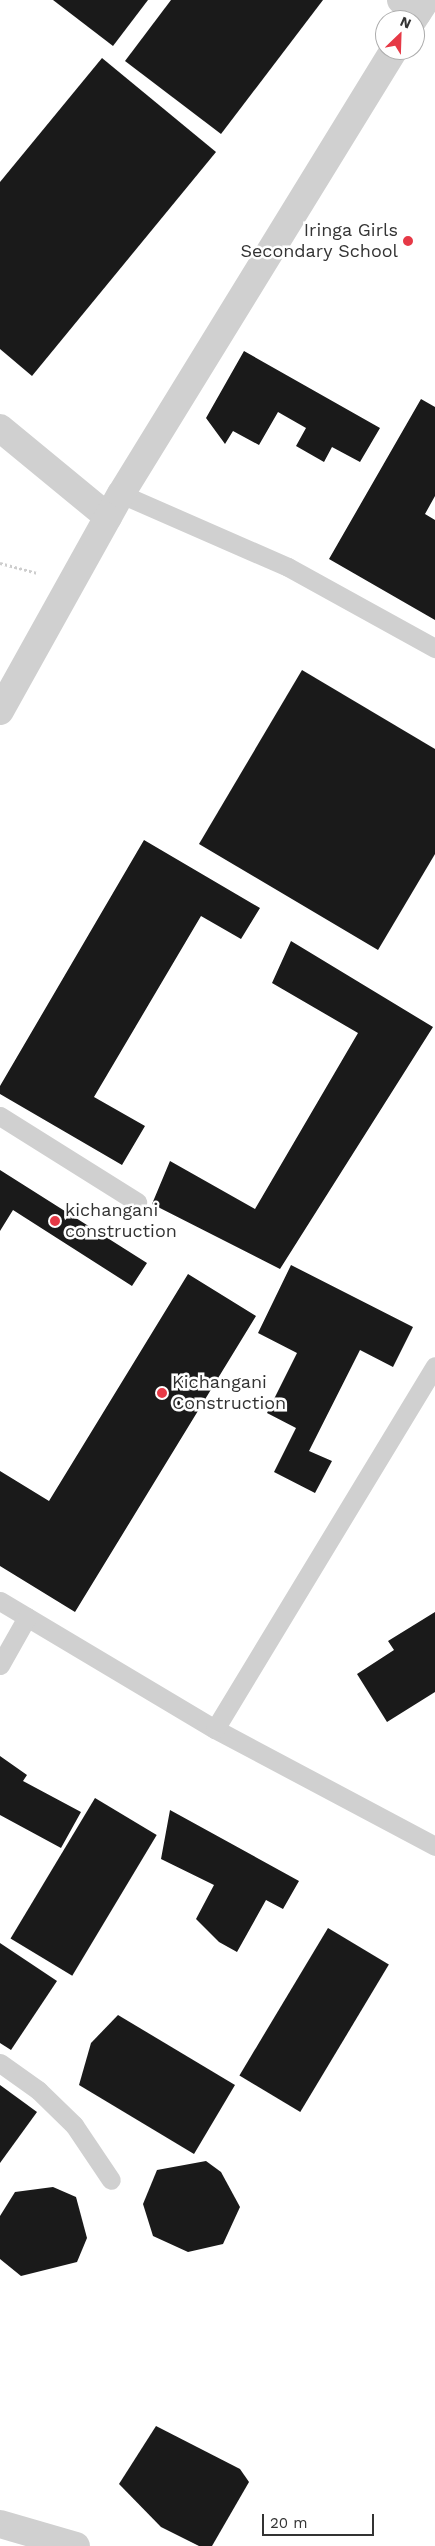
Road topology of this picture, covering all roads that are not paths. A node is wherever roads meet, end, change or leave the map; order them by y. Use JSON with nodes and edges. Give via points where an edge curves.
{"nodes":[{"id":1,"x":388,"y":60,"type":"edge"},
{"id":2,"x":0,"y":428,"type":"edge"},
{"id":3,"x":121,"y":494,"type":"junction"},
{"id":4,"x":108,"y":517,"type":"junction"},
{"id":5,"x":435,"y":648,"type":"edge"},
{"id":6,"x":0,"y":711,"type":"edge"},
{"id":7,"x":0,"y":1116,"type":"edge"},
{"id":8,"x":137,"y":1202,"type":"dead end"},
{"id":9,"x":435,"y":1366,"type":"edge"},
{"id":10,"x":0,"y":1601,"type":"edge"},
{"id":11,"x":28,"y":1617,"type":"junction"},
{"id":12,"x":0,"y":1665,"type":"edge"},
{"id":13,"x":215,"y":1729,"type":"junction"},
{"id":14,"x":435,"y":1846,"type":"edge"},
{"id":15,"x":0,"y":2063,"type":"edge"},
{"id":16,"x":111,"y":2180,"type":"dead end"},
{"id":17,"x":0,"y":2525,"type":"edge"},
{"id":18,"x":14,"y":2546,"type":"edge"},
{"id":19,"x":76,"y":2546,"type":"edge"}],
"edges":[{"from":1,"to":3,"type":"street"},
{"from":2,"to":4,"type":"street"},
{"from":3,"to":4,"type":"street"},
{"from":3,"to":5,"type":"lane","via":[[288,567]]},
{"from":4,"to":6,"type":"street"},
{"from":7,"to":8,"type":"lane"},
{"from":9,"to":13,"type":"lane"},
{"from":10,"to":11,"type":"lane"},
{"from":11,"to":12,"type":"lane"},
{"from":11,"to":13,"type":"lane"},
{"from":13,"to":14,"type":"lane"},
{"from":15,"to":16,"type":"lane","via":[[38,2090],[74,2125]]},
{"from":17,"to":18,"type":"street"},
{"from":17,"to":19,"type":"street"}]}
